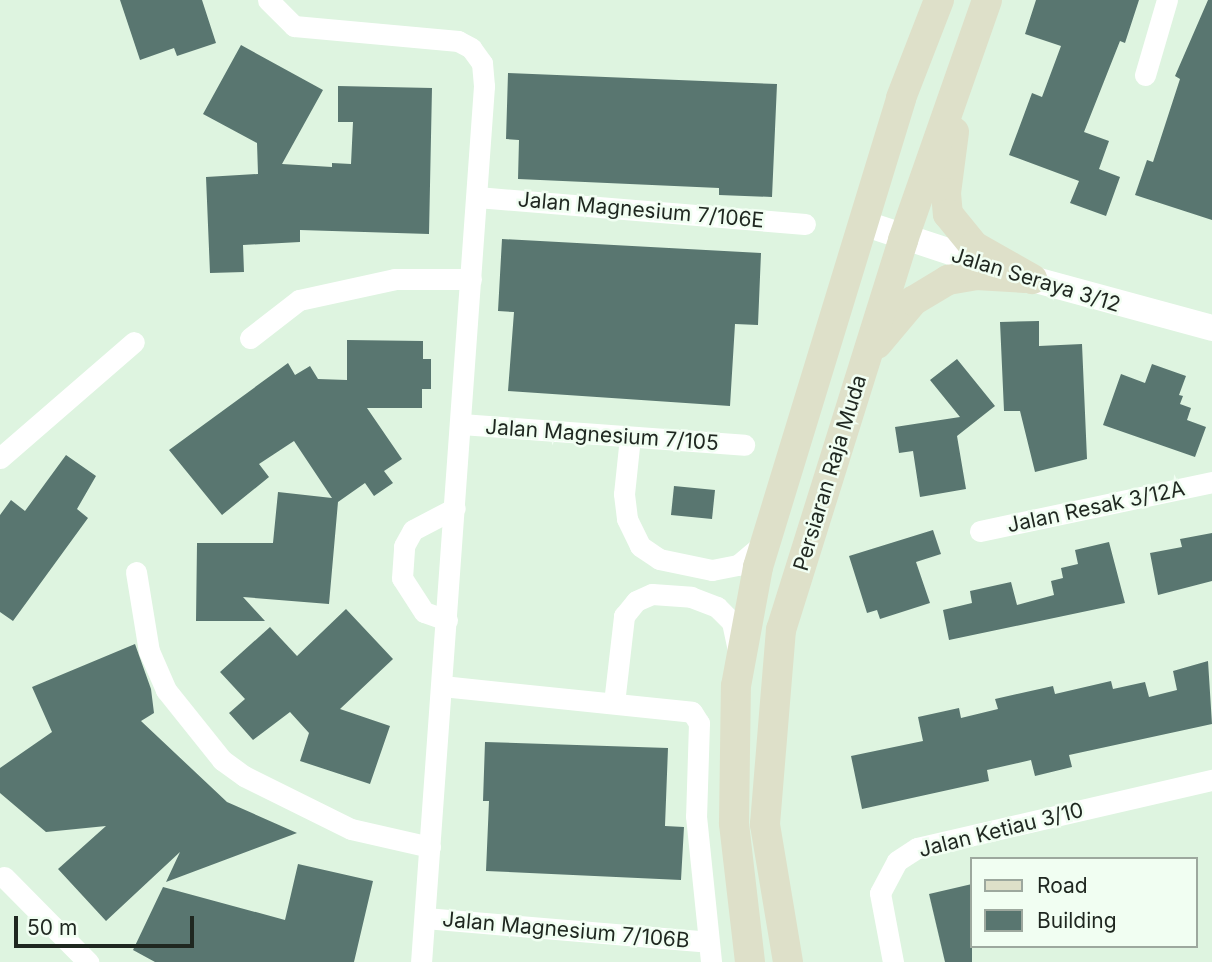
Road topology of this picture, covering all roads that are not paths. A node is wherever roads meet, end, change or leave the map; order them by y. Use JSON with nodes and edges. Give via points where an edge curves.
{"nodes":[{"id":1,"x":268,"y":0,"type":"edge"},
{"id":2,"x":940,"y":0,"type":"edge"},
{"id":3,"x":987,"y":0,"type":"edge"},
{"id":4,"x":1167,"y":0,"type":"edge"},
{"id":5,"x":966,"y":52,"type":"junction"},
{"id":6,"x":1145,"y":75,"type":"dead end"},
{"id":7,"x":477,"y":197,"type":"junction"},
{"id":8,"x":863,"y":223,"type":"junction"},
{"id":9,"x":805,"y":224,"type":"dead end"},
{"id":10,"x":904,"y":240,"type":"junction"},
{"id":11,"x":471,"y":279,"type":"junction"},
{"id":12,"x":1032,"y":279,"type":"junction"},
{"id":13,"x":1212,"y":328,"type":"edge"},
{"id":14,"x":250,"y":338,"type":"dead end"},
{"id":15,"x":134,"y":342,"type":"dead end"},
{"id":16,"x":867,"y":356,"type":"junction"},
{"id":17,"x":461,"y":425,"type":"junction"},
{"id":18,"x":630,"y":437,"type":"junction"},
{"id":19,"x":744,"y":445,"type":"dead end"},
{"id":20,"x":0,"y":458,"type":"edge"},
{"id":21,"x":1212,"y":482,"type":"edge"},
{"id":22,"x":455,"y":508,"type":"junction"},
{"id":23,"x":980,"y":531,"type":"dead end"},
{"id":24,"x":764,"y":543,"type":"junction"},
{"id":25,"x":136,"y":572,"type":"dead end"},
{"id":26,"x":447,"y":620,"type":"junction"},
{"id":27,"x":740,"y":663,"type":"junction"},
{"id":28,"x":442,"y":685,"type":"junction"},
{"id":29,"x":614,"y":704,"type":"junction"},
{"id":30,"x":1212,"y":780,"type":"edge"},
{"id":31,"x":430,"y":847,"type":"junction"},
{"id":32,"x":4,"y":877,"type":"dead end"},
{"id":33,"x":425,"y":918,"type":"junction"},
{"id":34,"x":710,"y":952,"type":"edge"},
{"id":35,"x":88,"y":962,"type":"edge"},
{"id":36,"x":421,"y":962,"type":"edge"},
{"id":37,"x":750,"y":962,"type":"edge"},
{"id":38,"x":788,"y":962,"type":"edge"},
{"id":39,"x":893,"y":962,"type":"edge"}],
"edges":[{"from":1,"to":7,"type":"street","via":[[285,20],[304,28],[458,41],[471,48],[482,63],[484,86]]},
{"from":2,"to":8,"type":"main road","name":"Persiaran Raja Muda","via":[[901,98]]},
{"from":3,"to":5,"type":"main road","name":"Persiaran Raja Muda"},
{"from":4,"to":6,"type":"street"},
{"from":5,"to":10,"type":"main road","name":"Persiaran Raja Muda"},
{"from":5,"to":12,"type":"main road","via":[[946,192],[948,214],[974,246]]},
{"from":7,"to":9,"type":"street","name":"Jalan Magnesium 7/106E"},
{"from":7,"to":11,"type":"street"},
{"from":8,"to":10,"type":"street","name":"Jalan Seraya 3/12"},
{"from":8,"to":24,"type":"main road","name":"Persiaran Raja Muda"},
{"from":10,"to":12,"type":"street","name":"Jalan Seraya 3/12"},
{"from":10,"to":16,"type":"main road","name":"Persiaran Raja Muda"},
{"from":11,"to":14,"type":"street","via":[[395,279],[299,300]]},
{"from":11,"to":17,"type":"street"},
{"from":12,"to":13,"type":"street","name":"Jalan Seraya 3/12"},
{"from":12,"to":16,"type":"main road","via":[[976,275],[948,280],[913,301]]},
{"from":15,"to":20,"type":"street"},
{"from":16,"to":38,"type":"main road","name":"Persiaran Raja Muda","via":[[781,630],[765,824]]},
{"from":17,"to":18,"type":"street","name":"Jalan Magnesium 7/105"},
{"from":17,"to":22,"type":"street"},
{"from":18,"to":19,"type":"street","name":"Jalan Magnesium 7/105"},
{"from":18,"to":24,"type":"street","via":[[624,494],[627,519],[640,546],[659,559],[712,570],[738,565]]},
{"from":21,"to":23,"type":"street","name":"Jalan Resak 3/12A"},
{"from":22,"to":26,"type":"street"},
{"from":22,"to":26,"type":"street","via":[[413,530],[404,546],[402,578],[424,612]]},
{"from":24,"to":27,"type":"main road","name":"Persiaran Raja Muda"},
{"from":25,"to":31,"type":"street","via":[[149,651],[166,690],[222,760],[244,776],[351,829]]},
{"from":26,"to":28,"type":"street"},
{"from":27,"to":29,"type":"street","via":[[732,622],[717,607],[691,597],[652,594],[636,601],[624,616]]},
{"from":27,"to":37,"type":"main road","name":"Persiaran Raja Muda","via":[[734,824]]},
{"from":28,"to":29,"type":"street"},
{"from":28,"to":31,"type":"street"},
{"from":29,"to":34,"type":"street","via":[[692,712],[699,723],[696,816]]},
{"from":30,"to":39,"type":"street","name":"Jalan Ketiau 3/10","via":[[917,848],[897,861],[880,893]]},
{"from":31,"to":33,"type":"street"},
{"from":32,"to":35,"type":"street"},
{"from":33,"to":34,"type":"street","name":"Jalan Magnesium 7/106B"},
{"from":33,"to":36,"type":"street"}]}
